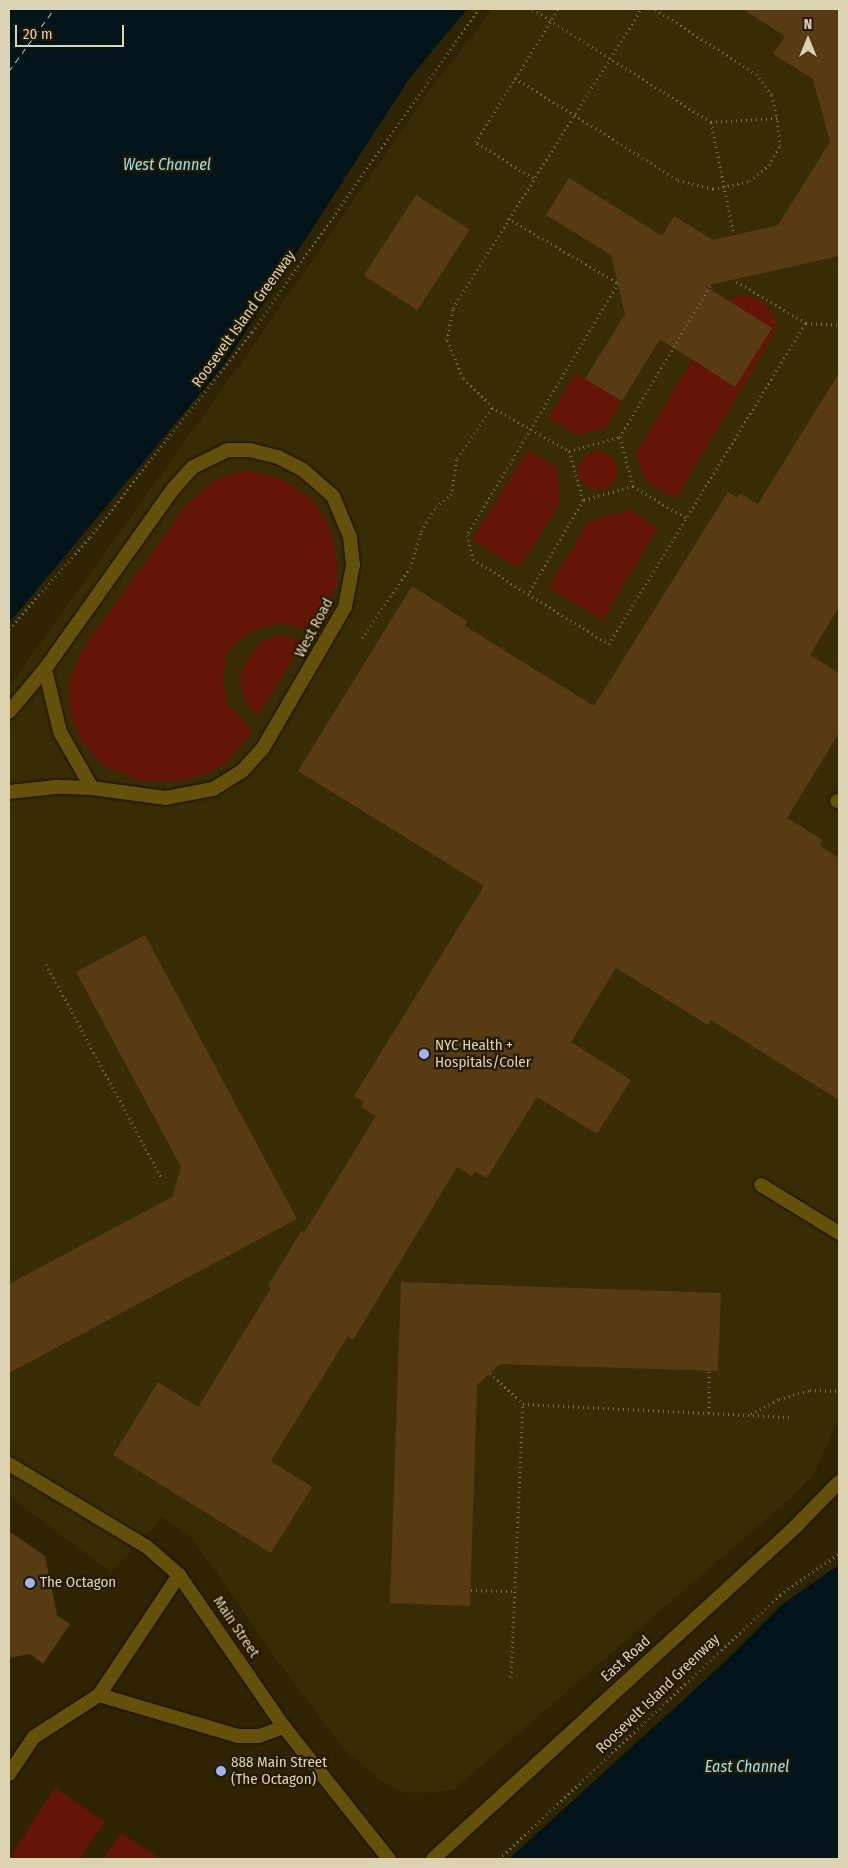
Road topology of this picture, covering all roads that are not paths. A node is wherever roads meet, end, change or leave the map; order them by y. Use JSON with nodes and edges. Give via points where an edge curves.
{"nodes":[{"id":1,"x":45,"y":669,"type":"junction"},
{"id":2,"x":9,"y":712,"type":"edge"},
{"id":3,"x":92,"y":788,"type":"junction"},
{"id":4,"x":9,"y":792,"type":"edge"},
{"id":5,"x":762,"y":1185,"type":"dead end"},
{"id":6,"x":839,"y":1233,"type":"edge"},
{"id":7,"x":9,"y":1464,"type":"edge"},
{"id":8,"x":839,"y":1482,"type":"edge"},
{"id":9,"x":179,"y":1575,"type":"junction"},
{"id":10,"x":99,"y":1695,"type":"junction"},
{"id":11,"x":284,"y":1727,"type":"junction"},
{"id":12,"x":9,"y":1774,"type":"edge"},
{"id":13,"x":389,"y":1859,"type":"edge"},
{"id":14,"x":433,"y":1859,"type":"edge"}],
"edges":[{"from":1,"to":2,"type":"street","name":"West Road"},
{"from":1,"to":3,"type":"street","via":[[60,732]]},
{"from":1,"to":3,"type":"street","name":"West Road","via":[[173,489],[205,460],[222,452],[240,449],[278,457],[315,477],[333,496],[350,537],[353,565],[349,595],[339,622],[258,754],[228,781],[197,793],[166,798]]},
{"from":3,"to":4,"type":"street","name":"West Road","via":[[56,787]]},
{"from":5,"to":6,"type":"street"},
{"from":7,"to":9,"type":"street","name":"Main Street","via":[[147,1547]]},
{"from":8,"to":14,"type":"street","name":"East Road","via":[[797,1525]]},
{"from":9,"to":10,"type":"street"},
{"from":9,"to":11,"type":"street","name":"Main Street"},
{"from":10,"to":11,"type":"street","via":[[238,1736],[259,1736]]},
{"from":10,"to":12,"type":"street","via":[[34,1737]]},
{"from":11,"to":13,"type":"street","name":"Main Street"}]}
